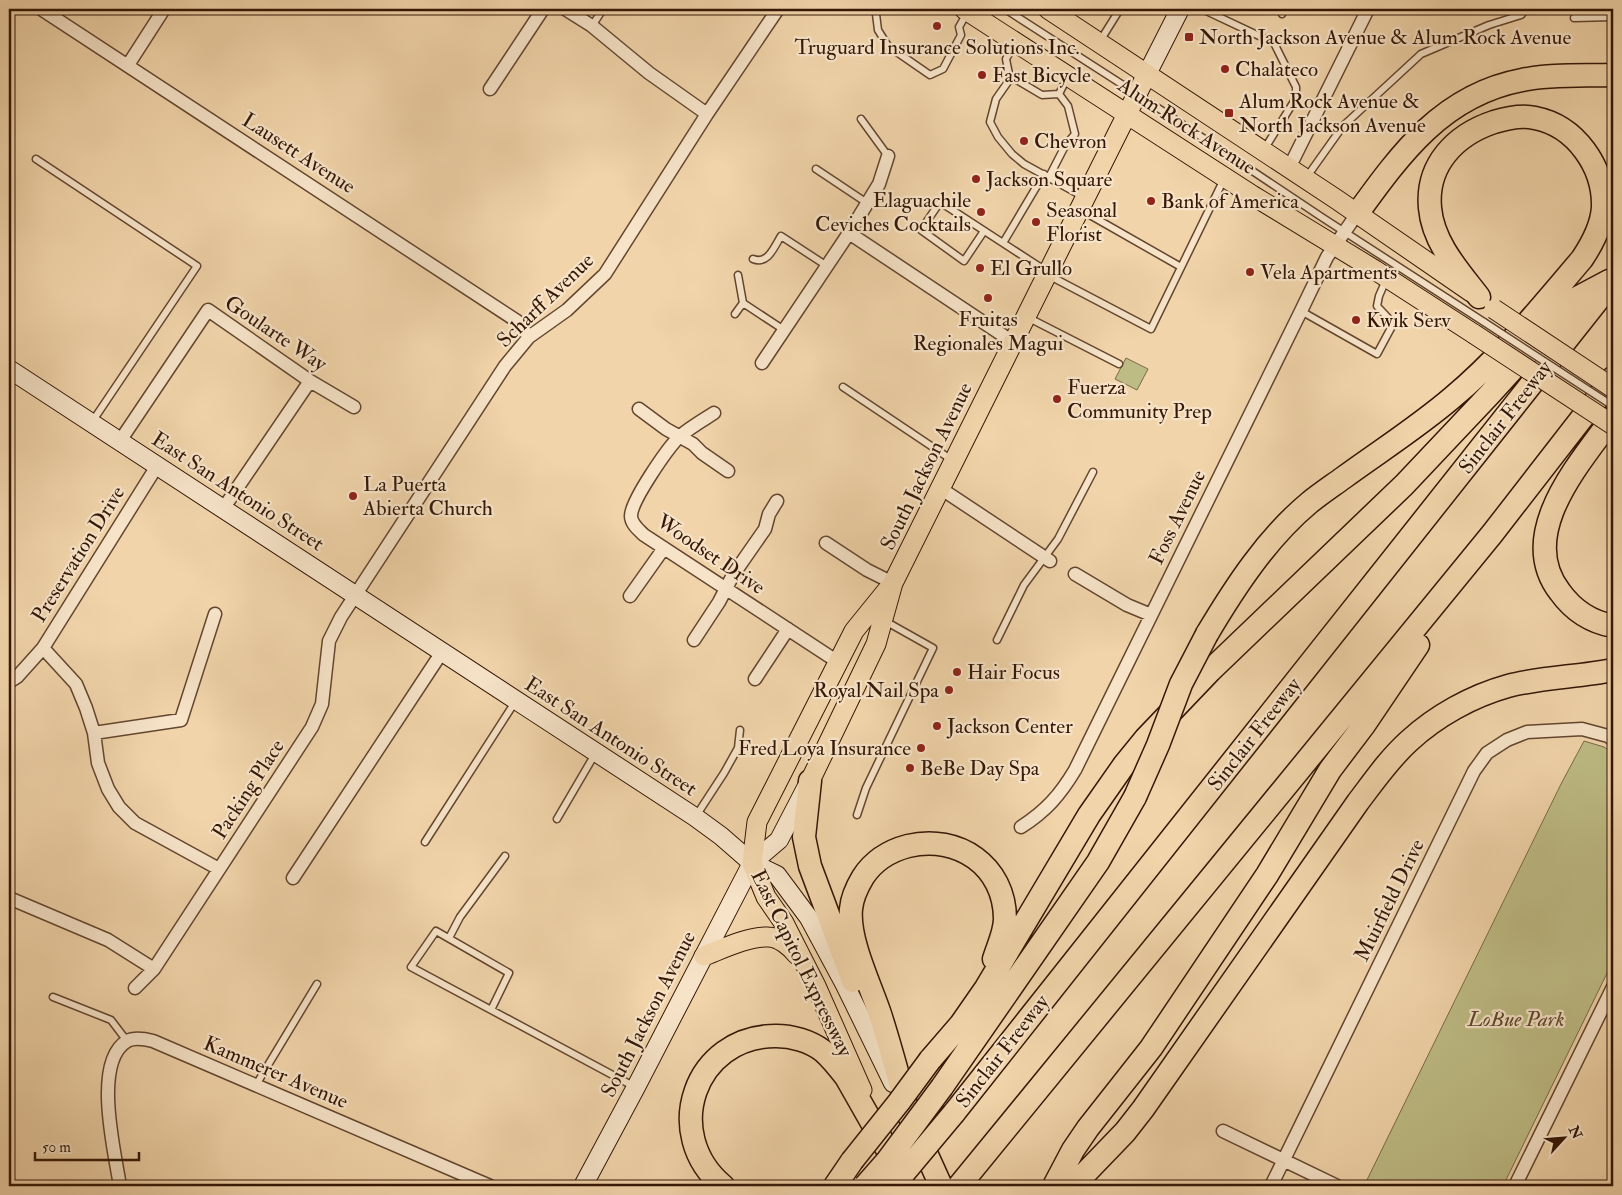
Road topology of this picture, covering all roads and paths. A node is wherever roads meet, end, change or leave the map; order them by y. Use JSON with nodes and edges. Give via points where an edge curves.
{"nodes":[{"id":1,"x":41,"y":9,"type":"edge"},
{"id":2,"x":164,"y":9,"type":"edge"},
{"id":3,"x":543,"y":9,"type":"edge"},
{"id":4,"x":565,"y":9,"type":"edge"},
{"id":5,"x":603,"y":9,"type":"edge"},
{"id":6,"x":778,"y":9,"type":"edge"},
{"id":7,"x":880,"y":9,"type":"edge"},
{"id":8,"x":1005,"y":9,"type":"edge"},
{"id":9,"x":1048,"y":9,"type":"edge"},
{"id":10,"x":1120,"y":9,"type":"edge"},
{"id":11,"x":1180,"y":9,"type":"edge"},
{"id":12,"x":1202,"y":9,"type":"edge"},
{"id":13,"x":1368,"y":9,"type":"edge"},
{"id":14,"x":1526,"y":9,"type":"edge"},
{"id":15,"x":966,"y":10,"type":"edge"},
{"id":16,"x":1613,"y":17,"type":"edge"},
{"id":17,"x":1574,"y":18,"type":"dead end"},
{"id":18,"x":592,"y":26,"type":"junction"},
{"id":19,"x":1099,"y":42,"type":"junction"},
{"id":20,"x":1016,"y":43,"type":"junction"},
{"id":21,"x":128,"y":65,"type":"junction"},
{"id":22,"x":1147,"y":74,"type":"junction"},
{"id":23,"x":1010,"y":76,"type":"junction"},
{"id":24,"x":1068,"y":76,"type":"junction"},
{"id":25,"x":1613,"y":76,"type":"edge"},
{"id":26,"x":490,"y":89,"type":"dead end"},
{"id":27,"x":1059,"y":94,"type":"junction"},
{"id":28,"x":1137,"y":94,"type":"junction"},
{"id":29,"x":707,"y":114,"type":"junction"},
{"id":30,"x":1127,"y":114,"type":"junction"},
{"id":31,"x":861,"y":119,"type":"dead end"},
{"id":32,"x":1263,"y":151,"type":"junction"},
{"id":33,"x":888,"y":156,"type":"joint"},
{"id":34,"x":36,"y":159,"type":"dead end"},
{"id":35,"x":1289,"y":168,"type":"junction"},
{"id":36,"x":816,"y":169,"type":"dead end"},
{"id":37,"x":1046,"y":176,"type":"junction"},
{"id":38,"x":1225,"y":178,"type":"junction"},
{"id":39,"x":1306,"y":179,"type":"junction"},
{"id":40,"x":867,"y":203,"type":"junction"},
{"id":41,"x":1082,"y":204,"type":"junction"},
{"id":42,"x":1358,"y":214,"type":"junction"},
{"id":43,"x":984,"y":231,"type":"junction"},
{"id":44,"x":848,"y":233,"type":"junction"},
{"id":45,"x":1340,"y":239,"type":"junction"},
{"id":46,"x":1003,"y":243,"type":"junction"},
{"id":47,"x":752,"y":258,"type":"dead end"},
{"id":48,"x":826,"y":266,"type":"junction"},
{"id":49,"x":1182,"y":267,"type":"junction"},
{"id":50,"x":1048,"y":273,"type":"junction"},
{"id":51,"x":738,"y":275,"type":"dead end"},
{"id":52,"x":1387,"y":278,"type":"junction"},
{"id":53,"x":1613,"y":280,"type":"edge"},
{"id":54,"x":743,"y":303,"type":"junction"},
{"id":55,"x":1302,"y":311,"type":"junction"},
{"id":56,"x":735,"y":314,"type":"dead end"},
{"id":57,"x":1482,"y":315,"type":"junction"},
{"id":58,"x":1026,"y":316,"type":"junction"},
{"id":59,"x":784,"y":330,"type":"junction"},
{"id":60,"x":529,"y":337,"type":"junction"},
{"id":61,"x":1013,"y":342,"type":"junction"},
{"id":62,"x":762,"y":363,"type":"dead end"},
{"id":63,"x":1119,"y":364,"type":"dead end"},
{"id":64,"x":9,"y":369,"type":"edge"},
{"id":65,"x":1613,"y":378,"type":"edge"},
{"id":66,"x":310,"y":381,"type":"junction"},
{"id":67,"x":842,"y":387,"type":"dead end"},
{"id":68,"x":1613,"y":388,"type":"edge"},
{"id":69,"x":1613,"y":406,"type":"edge"},
{"id":70,"x":354,"y":407,"type":"dead end"},
{"id":71,"x":639,"y":409,"type":"dead end"},
{"id":72,"x":714,"y":413,"type":"dead end"},
{"id":73,"x":1613,"y":417,"type":"edge"},
{"id":74,"x":91,"y":423,"type":"junction"},
{"id":75,"x":1613,"y":425,"type":"edge"},
{"id":76,"x":680,"y":436,"type":"junction"},
{"id":77,"x":120,"y":441,"type":"junction"},
{"id":78,"x":954,"y":462,"type":"junction"},
{"id":79,"x":157,"y":466,"type":"junction"},
{"id":80,"x":728,"y":471,"type":"dead end"},
{"id":81,"x":1093,"y":472,"type":"dead end"},
{"id":82,"x":940,"y":488,"type":"junction"},
{"id":83,"x":777,"y":501,"type":"dead end"},
{"id":84,"x":223,"y":509,"type":"junction"},
{"id":85,"x":1492,"y":534,"type":"junction"},
{"id":86,"x":826,"y":543,"type":"dead end"},
{"id":87,"x":664,"y":548,"type":"junction"},
{"id":88,"x":1048,"y":559,"type":"junction"},
{"id":89,"x":1075,"y":574,"type":"dead end"},
{"id":90,"x":893,"y":583,"type":"junction"},
{"id":91,"x":726,"y":588,"type":"junction"},
{"id":92,"x":355,"y":595,"type":"junction"},
{"id":93,"x":630,"y":596,"type":"dead end"},
{"id":94,"x":215,"y":614,"type":"dead end"},
{"id":95,"x":1151,"y":616,"type":"junction"},
{"id":96,"x":883,"y":620,"type":"junction"},
{"id":97,"x":1613,"y":626,"type":"edge"},
{"id":98,"x":788,"y":630,"type":"junction"},
{"id":99,"x":694,"y":640,"type":"dead end"},
{"id":100,"x":997,"y":640,"type":"dead end"},
{"id":101,"x":43,"y":648,"type":"junction"},
{"id":102,"x":442,"y":652,"type":"junction"},
{"id":103,"x":838,"y":662,"type":"junction"},
{"id":104,"x":1613,"y":670,"type":"edge"},
{"id":105,"x":755,"y":679,"type":"dead end"},
{"id":106,"x":9,"y":682,"type":"edge"},
{"id":107,"x":515,"y":701,"type":"junction"},
{"id":108,"x":740,"y":730,"type":"dead end"},
{"id":109,"x":94,"y":733,"type":"junction"},
{"id":110,"x":1613,"y":740,"type":"edge"},
{"id":111,"x":596,"y":753,"type":"junction"},
{"id":112,"x":810,"y":781,"type":"junction"},
{"id":113,"x":858,"y":815,"type":"dead end"},
{"id":114,"x":695,"y":817,"type":"junction"},
{"id":115,"x":557,"y":819,"type":"dead end"},
{"id":116,"x":1021,"y":827,"type":"dead end"},
{"id":117,"x":425,"y":842,"type":"dead end"},
{"id":118,"x":505,"y":856,"type":"dead end"},
{"id":119,"x":752,"y":863,"type":"junction"},
{"id":120,"x":219,"y":869,"type":"junction"},
{"id":121,"x":293,"y":878,"type":"dead end"},
{"id":122,"x":9,"y":898,"type":"edge"},
{"id":123,"x":449,"y":938,"type":"junction"},
{"id":124,"x":704,"y":956,"type":"junction"},
{"id":125,"x":154,"y":969,"type":"junction"},
{"id":126,"x":317,"y":984,"type":"dead end"},
{"id":127,"x":816,"y":986,"type":"junction"},
{"id":128,"x":135,"y":988,"type":"dead end"},
{"id":129,"x":1613,"y":988,"type":"edge"},
{"id":130,"x":53,"y":997,"type":"dead end"},
{"id":131,"x":491,"y":1010,"type":"junction"},
{"id":132,"x":127,"y":1041,"type":"junction"},
{"id":133,"x":930,"y":1060,"type":"junction"},
{"id":134,"x":256,"y":1085,"type":"junction"},
{"id":135,"x":636,"y":1088,"type":"junction"},
{"id":136,"x":909,"y":1116,"type":"junction"},
{"id":137,"x":1223,"y":1131,"type":"dead end"},
{"id":138,"x":1284,"y":1161,"type":"junction"},
{"id":139,"x":896,"y":1164,"type":"junction"},
{"id":140,"x":844,"y":1172,"type":"edge"},
{"id":141,"x":120,"y":1186,"type":"edge"},
{"id":142,"x":490,"y":1186,"type":"edge"},
{"id":143,"x":583,"y":1186,"type":"edge"},
{"id":144,"x":723,"y":1186,"type":"edge"},
{"id":145,"x":822,"y":1186,"type":"edge"},
{"id":146,"x":865,"y":1186,"type":"edge"},
{"id":147,"x":893,"y":1186,"type":"edge"},
{"id":148,"x":906,"y":1186,"type":"edge"},
{"id":149,"x":940,"y":1186,"type":"edge"},
{"id":150,"x":959,"y":1186,"type":"edge"},
{"id":151,"x":1054,"y":1186,"type":"edge"},
{"id":152,"x":1072,"y":1186,"type":"edge"},
{"id":153,"x":1271,"y":1186,"type":"edge"},
{"id":154,"x":1337,"y":1186,"type":"edge"},
{"id":155,"x":1515,"y":1186,"type":"edge"}],
"edges":[{"from":1,"to":21,"type":"street","name":"Lausett Avenue"},
{"from":2,"to":21,"type":"street"},
{"from":3,"to":26,"type":"street"},
{"from":4,"to":18,"type":"street"},
{"from":5,"to":18,"type":"lane"},
{"from":6,"to":29,"type":"street","name":"Scharff Avenue"},
{"from":7,"to":15,"type":"lane","via":[[876,14],[878,30],[888,46],[930,75],[943,69],[947,63],[961,35],[959,27]]},
{"from":8,"to":28,"type":"lane","name":"Alum Rock Avenue"},
{"from":9,"to":19,"type":"main road","name":"Alum Rock Avenue"},
{"from":10,"to":19,"type":"lane"},
{"from":11,"to":22,"type":"main road"},
{"from":12,"to":32,"type":"lane","via":[[1274,43],[1296,87],[1293,103]]},
{"from":13,"to":35,"type":"street"},
{"from":14,"to":39,"type":"lane","via":[[1521,15],[1421,54],[1344,126]]},
{"from":15,"to":20,"type":"main road","name":"Alum Rock Avenue"},
{"from":16,"to":17,"type":"lane"},
{"from":18,"to":29,"type":"street","via":[[649,73]]},
{"from":19,"to":22,"type":"main road","name":"Alum Rock Avenue"},
{"from":20,"to":23,"type":"lane","via":[[1006,58]]},
{"from":20,"to":24,"type":"main road","name":"Alum Rock Avenue"},
{"from":21,"to":60,"type":"street","name":"Lausett Avenue","via":[[517,321]]},
{"from":22,"to":28,"type":"main road","name":"South Jackson Avenue"},
{"from":22,"to":32,"type":"main road","name":"Alum Rock Avenue"},
{"from":23,"to":27,"type":"lane","via":[[1042,95]]},
{"from":23,"to":37,"type":"lane","via":[[996,98],[990,122],[1012,154]]},
{"from":24,"to":27,"type":"lane"},
{"from":24,"to":30,"type":"main road","name":"Alum Rock Avenue"},
{"from":25,"to":42,"type":"highway","via":[[1521,80],[1469,98],[1416,139]]},
{"from":27,"to":37,"type":"lane","via":[[1068,106],[1075,134]]},
{"from":28,"to":30,"type":"main road","name":"South Jackson Avenue"},
{"from":28,"to":45,"type":"lane","name":"Alum Rock Avenue"},
{"from":29,"to":60,"type":"street","name":"Scharff Avenue","via":[[605,274],[567,310]]},
{"from":30,"to":38,"type":"main road","name":"Alum Rock Avenue"},
{"from":30,"to":41,"type":"main road","name":"South Jackson Avenue"},
{"from":31,"to":33,"type":"lane"},
{"from":32,"to":35,"type":"main road","name":"Alum Rock Avenue"},
{"from":33,"to":40,"type":"street","via":[[879,184]]},
{"from":34,"to":74,"type":"lane","via":[[197,266]]},
{"from":35,"to":39,"type":"main road","name":"Alum Rock Avenue"},
{"from":36,"to":40,"type":"lane"},
{"from":37,"to":41,"type":"lane"},
{"from":37,"to":46,"type":"lane"},
{"from":38,"to":45,"type":"main road","name":"Alum Rock Avenue"},
{"from":38,"to":49,"type":"lane"},
{"from":39,"to":42,"type":"main road","name":"Alum Rock Avenue"},
{"from":40,"to":44,"type":"street"},
{"from":41,"to":49,"type":"lane"},
{"from":41,"to":50,"type":"main road","name":"South Jackson Avenue"},
{"from":42,"to":45,"type":"street","name":"Foss Avenue"},
{"from":42,"to":57,"type":"main road","name":"Alum Rock Avenue"},
{"from":43,"to":43,"type":"lane","via":[[964,261],[922,230],[940,202]]},
{"from":43,"to":46,"type":"lane"},
{"from":44,"to":48,"type":"street"},
{"from":44,"to":61,"type":"street"},
{"from":45,"to":52,"type":"main road","name":"Alum Rock Avenue"},
{"from":45,"to":55,"type":"street","name":"Foss Avenue","via":[[1321,269]]},
{"from":45,"to":57,"type":"lane","name":"Alum Rock Avenue"},
{"from":46,"to":50,"type":"lane"},
{"from":47,"to":48,"type":"lane","via":[[766,258],[781,236]]},
{"from":48,"to":59,"type":"street"},
{"from":49,"to":50,"type":"lane","via":[[1151,329]]},
{"from":50,"to":58,"type":"main road","name":"South Jackson Avenue"},
{"from":51,"to":54,"type":"lane"},
{"from":52,"to":55,"type":"lane","via":[[1377,306],[1391,321],[1391,328],[1377,354]]},
{"from":52,"to":57,"type":"main road","name":"Alum Rock Avenue"},
{"from":53,"to":133,"type":"highway","via":[[1576,298],[1404,485],[1224,657],[1146,738],[1089,815],[986,988]]},
{"from":53,"to":147,"type":"highway","name":"Sinclair Freeway","bridge":true},
{"from":54,"to":56,"type":"lane"},
{"from":54,"to":59,"type":"lane"},
{"from":55,"to":95,"type":"street","name":"Foss Avenue"},
{"from":57,"to":68,"type":"main road","name":"Alum Rock Avenue","bridge":true},
{"from":57,"to":69,"type":"lane","name":"Alum Rock Avenue","bridge":true},
{"from":57,"to":75,"type":"main road","name":"Alum Rock Avenue","bridge":true},
{"from":57,"to":146,"type":"highway","bridge":true,"via":[[1434,228],[1430,209],[1434,175],[1451,147],[1479,127],[1518,117],[1551,122],[1581,145],[1598,175],[1603,208],[1600,224],[1582,259],[1496,359],[1432,414],[1309,503],[1248,571],[1207,634],[1182,684],[1135,797],[1098,862],[942,1087]]},
{"from":58,"to":61,"type":"main road","name":"South Jackson Avenue"},
{"from":58,"to":63,"type":"lane"},
{"from":59,"to":62,"type":"street"},
{"from":60,"to":92,"type":"street","name":"Scharff Avenue","via":[[504,366]]},
{"from":61,"to":78,"type":"main road","name":"South Jackson Avenue"},
{"from":64,"to":74,"type":"main road","name":"East San Antonio Street"},
{"from":65,"to":85,"type":"highway"},
{"from":66,"to":70,"type":"street","name":"Goularte Way"},
{"from":66,"to":77,"type":"street","name":"Goularte Way","via":[[208,310]]},
{"from":66,"to":84,"type":"street"},
{"from":67,"to":78,"type":"lane"},
{"from":71,"to":76,"type":"street"},
{"from":72,"to":76,"type":"street","name":"Woodset Drive"},
{"from":73,"to":97,"type":"highway","via":[[1560,494],[1547,523],[1544,539],[1549,573],[1568,603],[1593,620]]},
{"from":74,"to":77,"type":"main road","name":"East San Antonio Street"},
{"from":76,"to":80,"type":"street"},
{"from":76,"to":87,"type":"street","name":"Woodset Drive","via":[[638,497],[631,518],[644,535]]},
{"from":77,"to":79,"type":"main road","name":"East San Antonio Street"},
{"from":78,"to":82,"type":"main road","name":"South Jackson Avenue"},
{"from":79,"to":84,"type":"main road","name":"East San Antonio Street"},
{"from":79,"to":101,"type":"street","name":"Preservation Drive"},
{"from":81,"to":88,"type":"lane"},
{"from":82,"to":88,"type":"street"},
{"from":82,"to":90,"type":"main road","name":"South Jackson Avenue"},
{"from":83,"to":91,"type":"street","via":[[765,529]]},
{"from":84,"to":92,"type":"main road","name":"East San Antonio Street"},
{"from":85,"to":150,"type":"highway"},
{"from":85,"to":151,"type":"highway","via":[[1385,695],[1330,770],[1267,875],[1151,1048],[1073,1150]]},
{"from":86,"to":90,"type":"street"},
{"from":87,"to":91,"type":"street","name":"Woodset Drive"},
{"from":87,"to":93,"type":"street"},
{"from":88,"to":100,"type":"lane","via":[[1024,585]]},
{"from":89,"to":95,"type":"street","via":[[1127,606]]},
{"from":90,"to":96,"type":"main road","name":"South Jackson Avenue"},
{"from":90,"to":103,"type":"main road","name":"South Jackson Avenue","via":[[854,631]]},
{"from":91,"to":98,"type":"street","name":"Woodset Drive"},
{"from":91,"to":99,"type":"street"},
{"from":92,"to":102,"type":"main road","name":"East San Antonio Street"},
{"from":92,"to":120,"type":"street","name":"Packing Place","via":[[329,641],[322,704],[312,727]]},
{"from":94,"to":109,"type":"street","via":[[181,720]]},
{"from":95,"to":116,"type":"street","name":"Foss Avenue","via":[[1068,782],[1047,808]]},
{"from":96,"to":112,"type":"main road","name":"South Jackson Avenue","via":[[876,644]]},
{"from":96,"to":113,"type":"lane","via":[[933,648],[866,788]]},
{"from":98,"to":103,"type":"street","name":"Woodset Drive"},
{"from":98,"to":105,"type":"street"},
{"from":101,"to":106,"type":"street","name":"Preservation Drive"},
{"from":101,"to":109,"type":"street","via":[[76,684]]},
{"from":102,"to":107,"type":"main road","name":"East San Antonio Street"},
{"from":102,"to":121,"type":"street"},
{"from":103,"to":119,"type":"main road","name":"South Jackson Avenue","via":[[756,822]]},
{"from":104,"to":152,"type":"highway","via":[[1508,686],[1446,713],[1409,741],[1358,802],[1148,1102],[1125,1132]]},
{"from":107,"to":111,"type":"main road","name":"East San Antonio Street"},
{"from":107,"to":117,"type":"lane"},
{"from":108,"to":114,"type":"lane","via":[[738,748]]},
{"from":109,"to":120,"type":"street","via":[[98,762],[119,807],[135,823]]},
{"from":110,"to":138,"type":"street","name":"Muirfield Drive","via":[[1582,729],[1527,732],[1487,753],[1474,771]]},
{"from":111,"to":114,"type":"main road","name":"East San Antonio Street"},
{"from":111,"to":115,"type":"lane"},
{"from":112,"to":119,"type":"main road","name":"South Jackson Avenue","via":[[778,840]]},
{"from":112,"to":136,"type":"highway","via":[[804,837],[810,866],[846,964]]},
{"from":114,"to":119,"type":"main road","name":"East San Antonio Street"},
{"from":118,"to":123,"type":"lane","via":[[460,917]]},
{"from":119,"to":124,"type":"main road","name":"South Jackson Avenue"},
{"from":119,"to":127,"type":"main road","name":"East Capitol Expressway","via":[[766,897],[784,923]]},
{"from":119,"to":136,"type":"main road","name":"East Capitol Expressway","via":[[777,875],[809,918]]},
{"from":120,"to":125,"type":"street","name":"Packing Place"},
{"from":122,"to":125,"type":"street","via":[[108,940]]},
{"from":123,"to":131,"type":"lane","via":[[509,973]]},
{"from":123,"to":131,"type":"lane","via":[[436,931],[411,968]]},
{"from":124,"to":127,"type":"main road","via":[[750,939],[768,937],[782,941],[795,952]]},
{"from":124,"to":135,"type":"main road","name":"South Jackson Avenue"},
{"from":125,"to":128,"type":"street","name":"Packing Place"},
{"from":126,"to":134,"type":"lane"},
{"from":127,"to":139,"type":"main road","name":"East Capitol Expressway"},
{"from":129,"to":155,"type":"street"},
{"from":130,"to":132,"type":"lane","via":[[111,1020]]},
{"from":131,"to":135,"type":"lane"},
{"from":132,"to":134,"type":"street","name":"Kammerer Avenue","via":[[140,1038],[153,1041]]},
{"from":132,"to":141,"type":"street","via":[[117,1052],[109,1070],[107,1104]]},
{"from":133,"to":136,"type":"highway","via":[[990,967],[1005,920],[999,892],[983,864],[958,848],[930,842],[901,848],[878,860],[855,892],[851,909],[852,929],[881,1015]]},
{"from":133,"to":140,"type":"highway","bridge":true},
{"from":134,"to":142,"type":"street","name":"Kammerer Avenue"},
{"from":135,"to":143,"type":"main road","name":"South Jackson Avenue"},
{"from":136,"to":149,"type":"highway","name":"East Capitol Expressway"},
{"from":137,"to":138,"type":"street"},
{"from":138,"to":153,"type":"street","name":"Muirfield Drive"},
{"from":138,"to":154,"type":"street"},
{"from":139,"to":144,"type":"highway","via":[[835,1063],[810,1044],[782,1036],[766,1036],[737,1043],[713,1062],[697,1088],[692,1104],[692,1139],[704,1166]]},
{"from":139,"to":148,"type":"highway","name":"East Capitol Expressway"},
{"from":140,"to":145,"type":"highway"}]}
